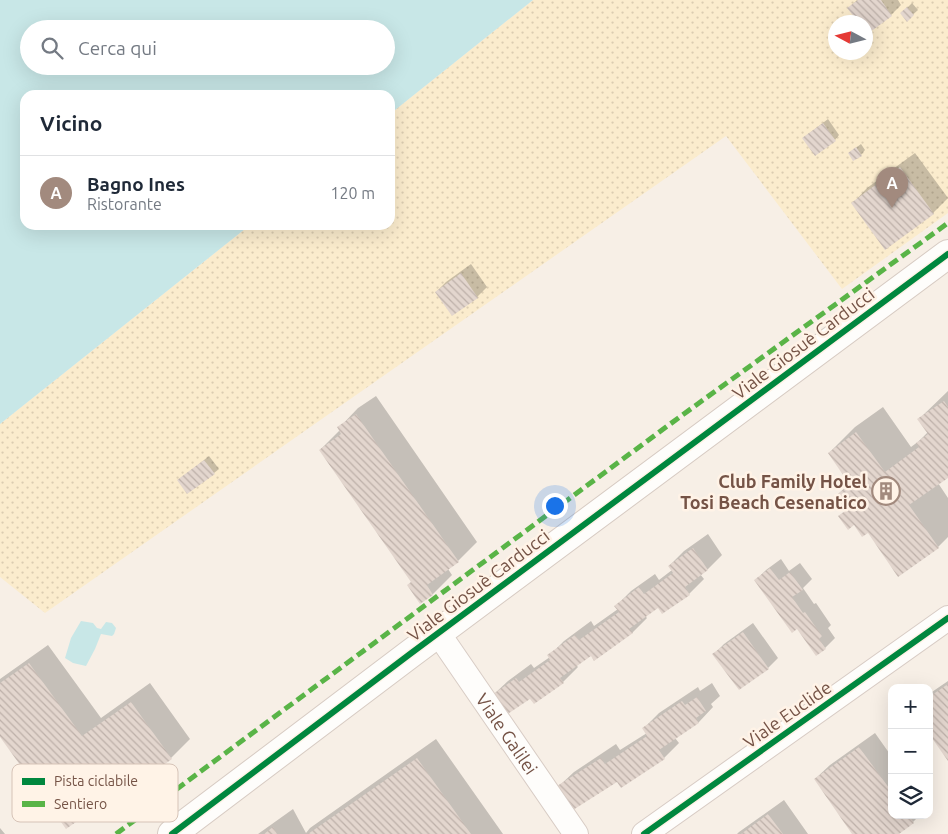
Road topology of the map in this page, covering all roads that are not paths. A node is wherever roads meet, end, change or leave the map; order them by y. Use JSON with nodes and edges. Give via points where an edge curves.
{"nodes":[{"id":1,"x":948,"y":254,"type":"edge"},
{"id":2,"x":948,"y":618,"type":"edge"},
{"id":3,"x":438,"y":633,"type":"junction"},
{"id":4,"x":172,"y":834,"type":"edge"},
{"id":5,"x":576,"y":834,"type":"edge"},
{"id":6,"x":644,"y":834,"type":"edge"}],
"edges":[{"from":1,"to":3,"type":"street","name":"Viale Giosuè Carducci"},
{"from":2,"to":6,"type":"street","name":"Viale Euclide"},
{"from":3,"to":4,"type":"street","name":"Viale Giosuè Carducci"},
{"from":3,"to":5,"type":"street","name":"Viale Galilei"}]}
